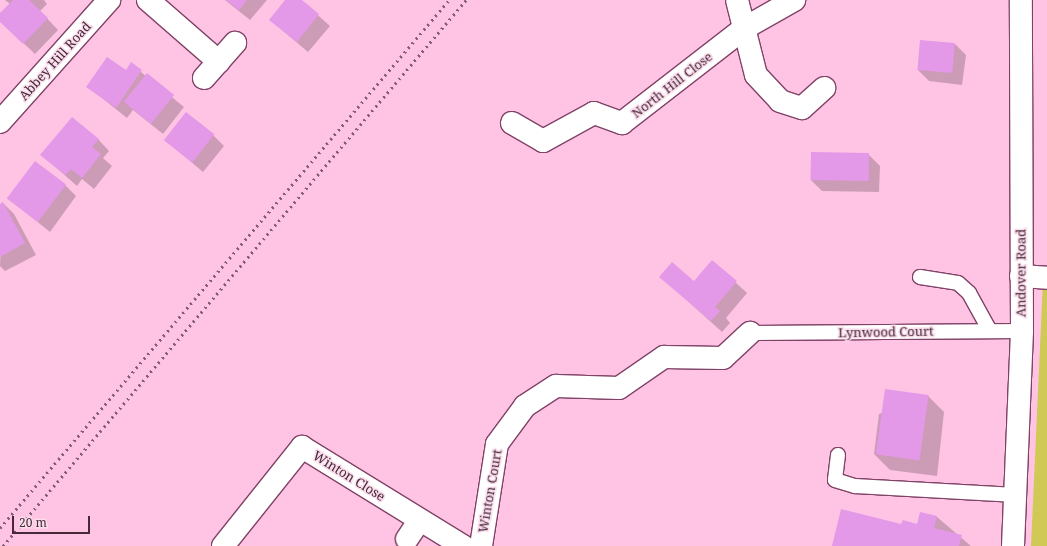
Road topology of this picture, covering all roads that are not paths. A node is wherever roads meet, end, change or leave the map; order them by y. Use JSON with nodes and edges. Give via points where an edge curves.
{"nodes":[{"id":1,"x":110,"y":0,"type":"edge"},
{"id":2,"x":148,"y":0,"type":"edge"},
{"id":3,"x":737,"y":0,"type":"edge"},
{"id":4,"x":794,"y":0,"type":"edge"},
{"id":5,"x":1021,"y":0,"type":"edge"},
{"id":6,"x":743,"y":29,"type":"junction"},
{"id":7,"x":235,"y":43,"type":"dead end"},
{"id":8,"x":219,"y":62,"type":"junction"},
{"id":9,"x":204,"y":78,"type":"dead end"},
{"id":10,"x":824,"y":88,"type":"dead end"},
{"id":11,"x":0,"y":122,"type":"edge"},
{"id":12,"x":512,"y":124,"type":"dead end"},
{"id":13,"x":1021,"y":276,"type":"junction"},
{"id":14,"x":920,"y":277,"type":"dead end"},
{"id":15,"x":1047,"y":278,"type":"edge"},
{"id":16,"x":990,"y":331,"type":"junction"},
{"id":17,"x":1022,"y":332,"type":"junction"},
{"id":18,"x":750,"y":333,"type":"joint"},
{"id":19,"x":838,"y":455,"type":"dead end"},
{"id":20,"x":1016,"y":495,"type":"junction"},
{"id":21,"x":419,"y":521,"type":"junction"},
{"id":22,"x":407,"y":539,"type":"dead end"},
{"id":23,"x":223,"y":546,"type":"edge"},
{"id":24,"x":464,"y":546,"type":"edge"},
{"id":25,"x":480,"y":546,"type":"edge"},
{"id":26,"x":1014,"y":546,"type":"edge"}],
"edges":[{"from":1,"to":11,"type":"street","name":"Abbey Hill Road"},
{"from":2,"to":8,"type":"street"},
{"from":3,"to":6,"type":"street"},
{"from":4,"to":6,"type":"street","name":"North Hill Close"},
{"from":5,"to":13,"type":"street","name":"Andover Road"},
{"from":6,"to":10,"type":"street","via":[[756,75],[780,101],[802,108]]},
{"from":6,"to":12,"type":"street","name":"North Hill Close","via":[[622,123],[594,113],[543,141]]},
{"from":7,"to":8,"type":"street"},
{"from":8,"to":9,"type":"street"},
{"from":13,"to":15,"type":"street"},
{"from":13,"to":17,"type":"street","name":"Andover Road"},
{"from":14,"to":16,"type":"lane","via":[[958,282],[969,293]]},
{"from":16,"to":17,"type":"lane","name":"Lynwood Court"},
{"from":16,"to":18,"type":"lane","name":"Lynwood Court"},
{"from":17,"to":20,"type":"street","name":"Andover Road"},
{"from":18,"to":25,"type":"street","name":"Winton Court","via":[[723,358],[664,357],[619,388],[556,386],[525,406],[497,444]]},
{"from":19,"to":20,"type":"lane","via":[[835,480],[855,486]]},
{"from":20,"to":26,"type":"street","name":"Andover Road"},
{"from":21,"to":22,"type":"street"},
{"from":21,"to":23,"type":"street","name":"Winton Close","via":[[302,447]]},
{"from":21,"to":24,"type":"street","name":"Winton Close"}]}
